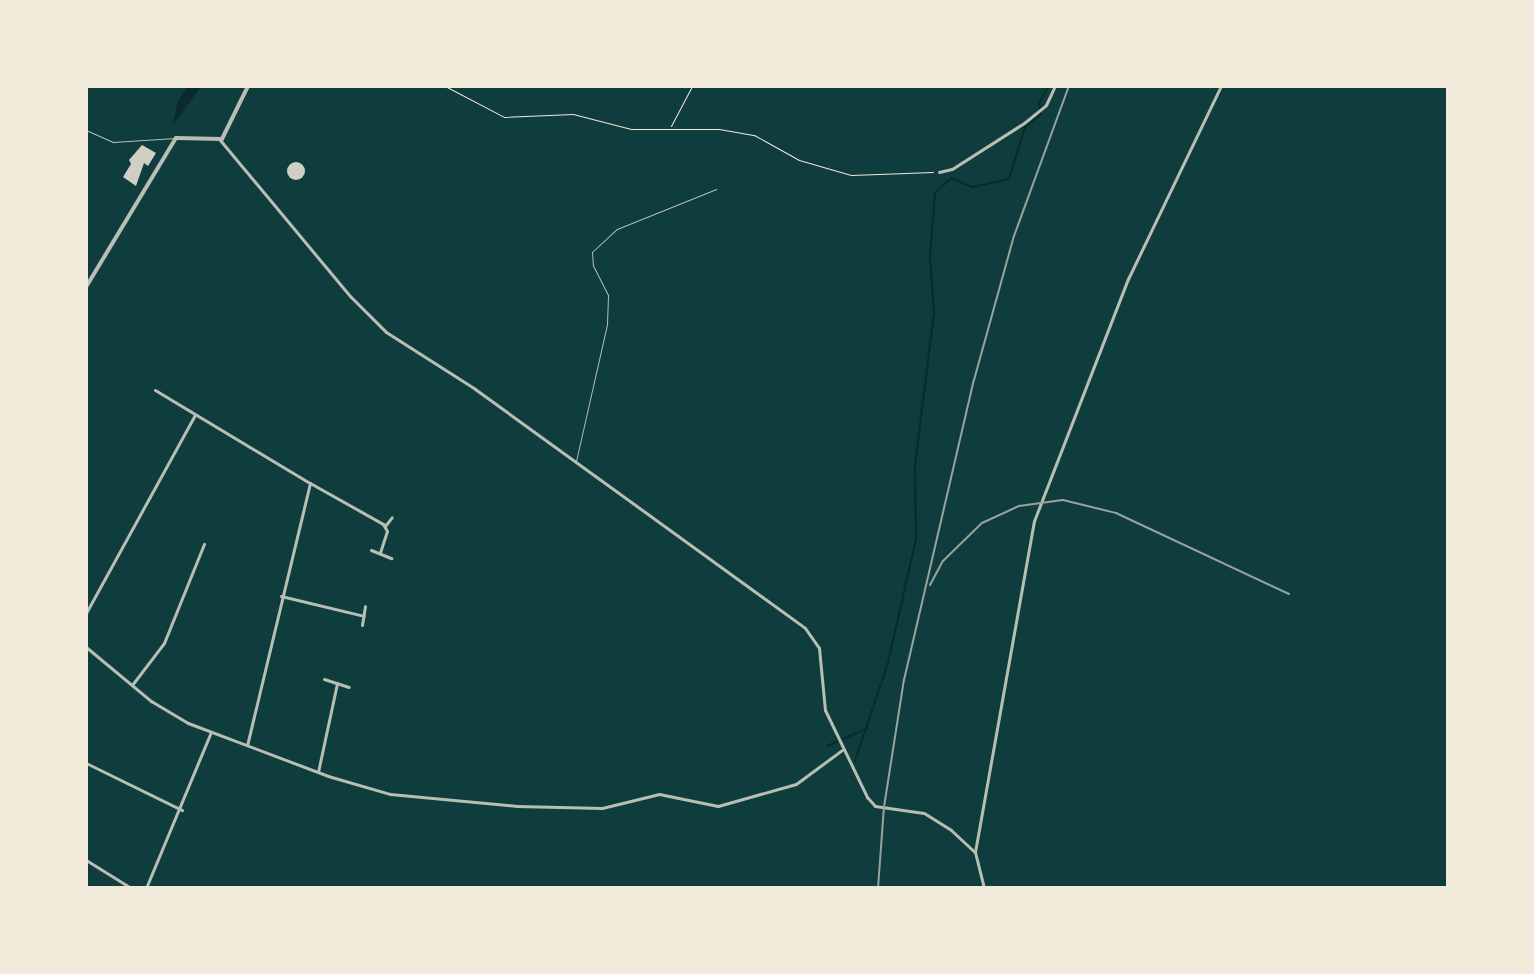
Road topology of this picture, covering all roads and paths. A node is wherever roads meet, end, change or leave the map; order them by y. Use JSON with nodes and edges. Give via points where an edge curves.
{"nodes":[{"id":1,"x":248,"y":86,"type":"edge"},
{"id":2,"x":445,"y":86,"type":"edge"},
{"id":3,"x":692,"y":86,"type":"edge"},
{"id":4,"x":1055,"y":86,"type":"edge"},
{"id":5,"x":1221,"y":86,"type":"edge"},
{"id":6,"x":670,"y":127,"type":"junction"},
{"id":7,"x":86,"y":130,"type":"edge"},
{"id":8,"x":176,"y":138,"type":"junction"},
{"id":9,"x":220,"y":140,"type":"junction"},
{"id":10,"x":939,"y":172,"type":"joint"},
{"id":11,"x":716,"y":189,"type":"dead end"},
{"id":12,"x":86,"y":287,"type":"edge"},
{"id":13,"x":155,"y":390,"type":"dead end"},
{"id":14,"x":195,"y":415,"type":"junction"},
{"id":15,"x":576,"y":462,"type":"junction"},
{"id":16,"x":310,"y":483,"type":"junction"},
{"id":17,"x":392,"y":517,"type":"dead end"},
{"id":18,"x":385,"y":526,"type":"junction"},
{"id":19,"x":204,"y":544,"type":"dead end"},
{"id":20,"x":371,"y":550,"type":"dead end"},
{"id":21,"x":380,"y":554,"type":"junction"},
{"id":22,"x":390,"y":558,"type":"dead end"},
{"id":23,"x":280,"y":596,"type":"junction"},
{"id":24,"x":365,"y":606,"type":"dead end"},
{"id":25,"x":86,"y":613,"type":"edge"},
{"id":26,"x":364,"y":616,"type":"junction"},
{"id":27,"x":362,"y":625,"type":"dead end"},
{"id":28,"x":86,"y":647,"type":"edge"},
{"id":29,"x":324,"y":679,"type":"dead end"},
{"id":30,"x":337,"y":683,"type":"junction"},
{"id":31,"x":132,"y":685,"type":"junction"},
{"id":32,"x":349,"y":687,"type":"dead end"},
{"id":33,"x":212,"y":732,"type":"junction"},
{"id":34,"x":247,"y":745,"type":"junction"},
{"id":35,"x":842,"y":750,"type":"junction"},
{"id":36,"x":86,"y":763,"type":"edge"},
{"id":37,"x":318,"y":772,"type":"junction"},
{"id":38,"x":182,"y":810,"type":"junction"},
{"id":39,"x":975,"y":852,"type":"junction"},
{"id":40,"x":86,"y":860,"type":"edge"},
{"id":41,"x":131,"y":888,"type":"edge"},
{"id":42,"x":146,"y":888,"type":"edge"},
{"id":43,"x":984,"y":888,"type":"edge"}],
"edges":[{"from":1,"to":9,"type":"street"},
{"from":2,"to":6,"type":"path","via":[[504,117],[573,114],[631,129]]},
{"from":3,"to":6,"type":"path"},
{"from":4,"to":10,"type":"street","via":[[1038,112],[982,151]]},
{"from":5,"to":39,"type":"street","via":[[1128,279],[1034,521]]},
{"from":6,"to":10,"type":"path","via":[[754,135],[799,160],[851,175]]},
{"from":7,"to":8,"type":"lane","via":[[113,142]]},
{"from":8,"to":9,"type":"street"},
{"from":8,"to":12,"type":"street"},
{"from":9,"to":15,"type":"street","via":[[375,322]]},
{"from":11,"to":15,"type":"lane","via":[[625,225],[592,252],[593,266],[608,295],[607,324]]},
{"from":13,"to":14,"type":"street"},
{"from":14,"to":16,"type":"street"},
{"from":14,"to":25,"type":"street"},
{"from":15,"to":35,"type":"street","via":[[806,628],[818,648],[825,710]]},
{"from":16,"to":18,"type":"street"},
{"from":16,"to":23,"type":"street"},
{"from":17,"to":18,"type":"street"},
{"from":18,"to":21,"type":"street"},
{"from":19,"to":31,"type":"street","via":[[164,643]]},
{"from":20,"to":21,"type":"street"},
{"from":21,"to":22,"type":"street"},
{"from":23,"to":26,"type":"street"},
{"from":23,"to":34,"type":"street"},
{"from":24,"to":26,"type":"street"},
{"from":26,"to":27,"type":"street"},
{"from":28,"to":31,"type":"street"},
{"from":29,"to":30,"type":"street"},
{"from":30,"to":32,"type":"street"},
{"from":30,"to":37,"type":"street"},
{"from":31,"to":33,"type":"street","via":[[163,710]]},
{"from":33,"to":34,"type":"street"},
{"from":33,"to":38,"type":"street"},
{"from":34,"to":37,"type":"street"},
{"from":35,"to":37,"type":"street","via":[[796,784],[718,806],[659,794],[612,808],[470,803],[390,794]]},
{"from":35,"to":39,"type":"street","via":[[872,804],[924,813]]},
{"from":36,"to":38,"type":"street"},
{"from":38,"to":42,"type":"street"},
{"from":39,"to":43,"type":"street"},
{"from":40,"to":41,"type":"street"}]}
